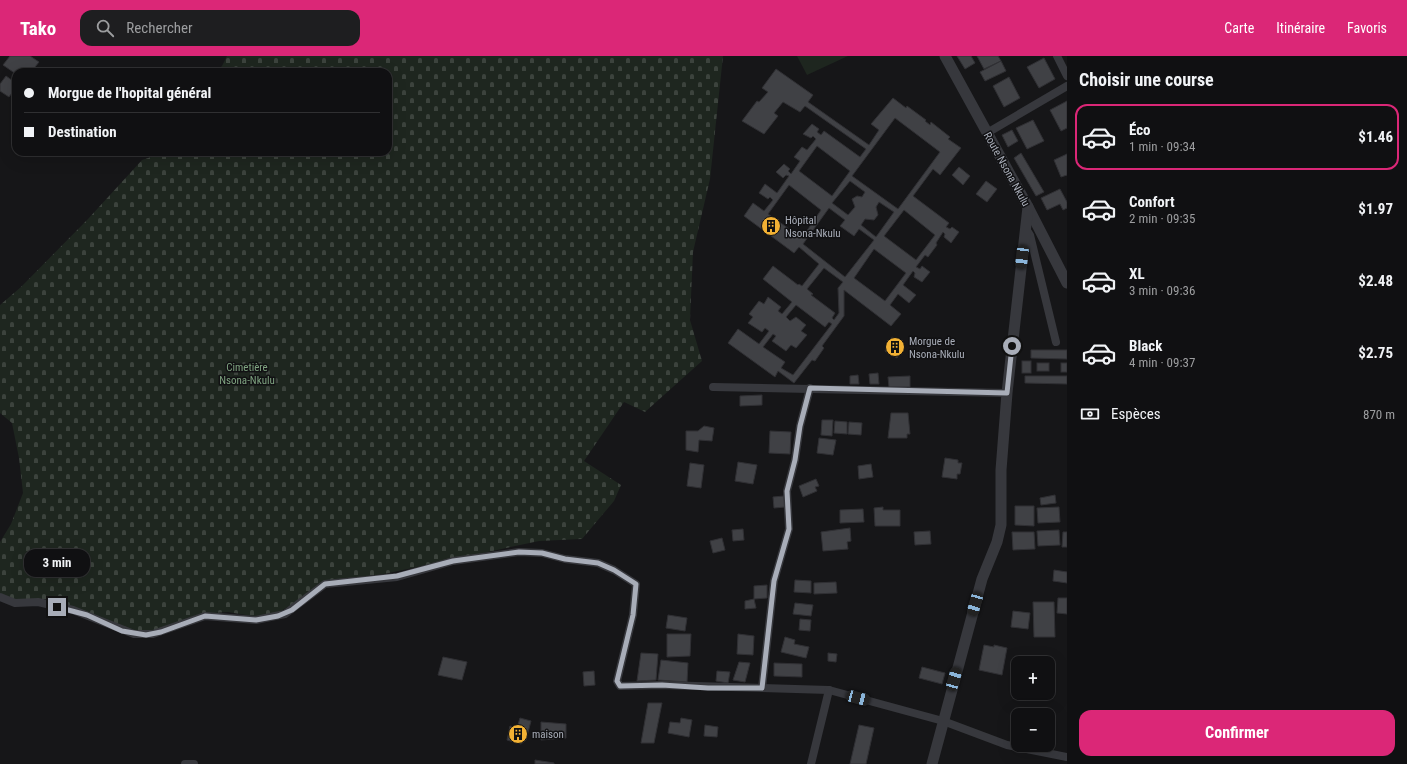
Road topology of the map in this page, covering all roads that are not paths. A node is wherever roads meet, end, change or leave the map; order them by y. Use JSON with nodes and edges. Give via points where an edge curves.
{"nodes":[{"id":1,"x":945,"y":56,"type":"edge"},
{"id":2,"x":1057,"y":56,"type":"edge"},
{"id":3,"x":1067,"y":76,"type":"edge"},
{"id":4,"x":1067,"y":86,"type":"edge"},
{"id":5,"x":987,"y":133,"type":"junction"},
{"id":6,"x":1028,"y":206,"type":"junction"},
{"id":7,"x":1025,"y":227,"type":"junction"},
{"id":8,"x":1067,"y":283,"type":"edge"},
{"id":9,"x":1056,"y":342,"type":"dead end"},
{"id":10,"x":714,"y":387,"type":"dead end"},
{"id":11,"x":810,"y":388,"type":"junction"},
{"id":12,"x":1007,"y":393,"type":"junction"},
{"id":13,"x":0,"y":597,"type":"edge"},
{"id":14,"x":762,"y":688,"type":"junction"},
{"id":15,"x":829,"y":690,"type":"junction"},
{"id":16,"x":943,"y":722,"type":"junction"},
{"id":17,"x":1067,"y":757,"type":"edge"},
{"id":18,"x":185,"y":764,"type":"edge"},
{"id":19,"x":194,"y":764,"type":"edge"},
{"id":20,"x":811,"y":764,"type":"edge"},
{"id":21,"x":932,"y":764,"type":"edge"}],
"edges":[{"from":1,"to":5,"type":"street","name":"Route Nsona Nkulu"},
{"from":2,"to":3,"type":"street"},
{"from":4,"to":5,"type":"street"},
{"from":5,"to":6,"type":"street","name":"Route Nsona Nkulu"},
{"from":6,"to":7,"type":"street"},
{"from":6,"to":8,"type":"street","name":"Route Nsona Nkulu"},
{"from":7,"to":9,"type":"street","via":[[1030,234]]},
{"from":7,"to":12,"type":"street"},
{"from":10,"to":11,"type":"street"},
{"from":11,"to":12,"type":"street"},
{"from":11,"to":14,"type":"street","via":[[787,491],[789,529],[774,581]]},
{"from":12,"to":16,"type":"street","via":[[1001,470],[1001,525],[982,579]]},
{"from":13,"to":14,"type":"street","via":[[15,603],[38,602],[72,610],[122,631],[146,635],[205,616],[256,620],[278,616],[292,610],[325,584],[397,576],[453,561],[501,554],[542,553],[598,563],[636,584],[633,615],[617,681],[620,686]]},
{"from":14,"to":15,"type":"street"},
{"from":15,"to":16,"type":"street"},
{"from":15,"to":20,"type":"street"},
{"from":16,"to":17,"type":"street","via":[[1007,745]]},
{"from":16,"to":21,"type":"street"},
{"from":18,"to":19,"type":"street"}]}
